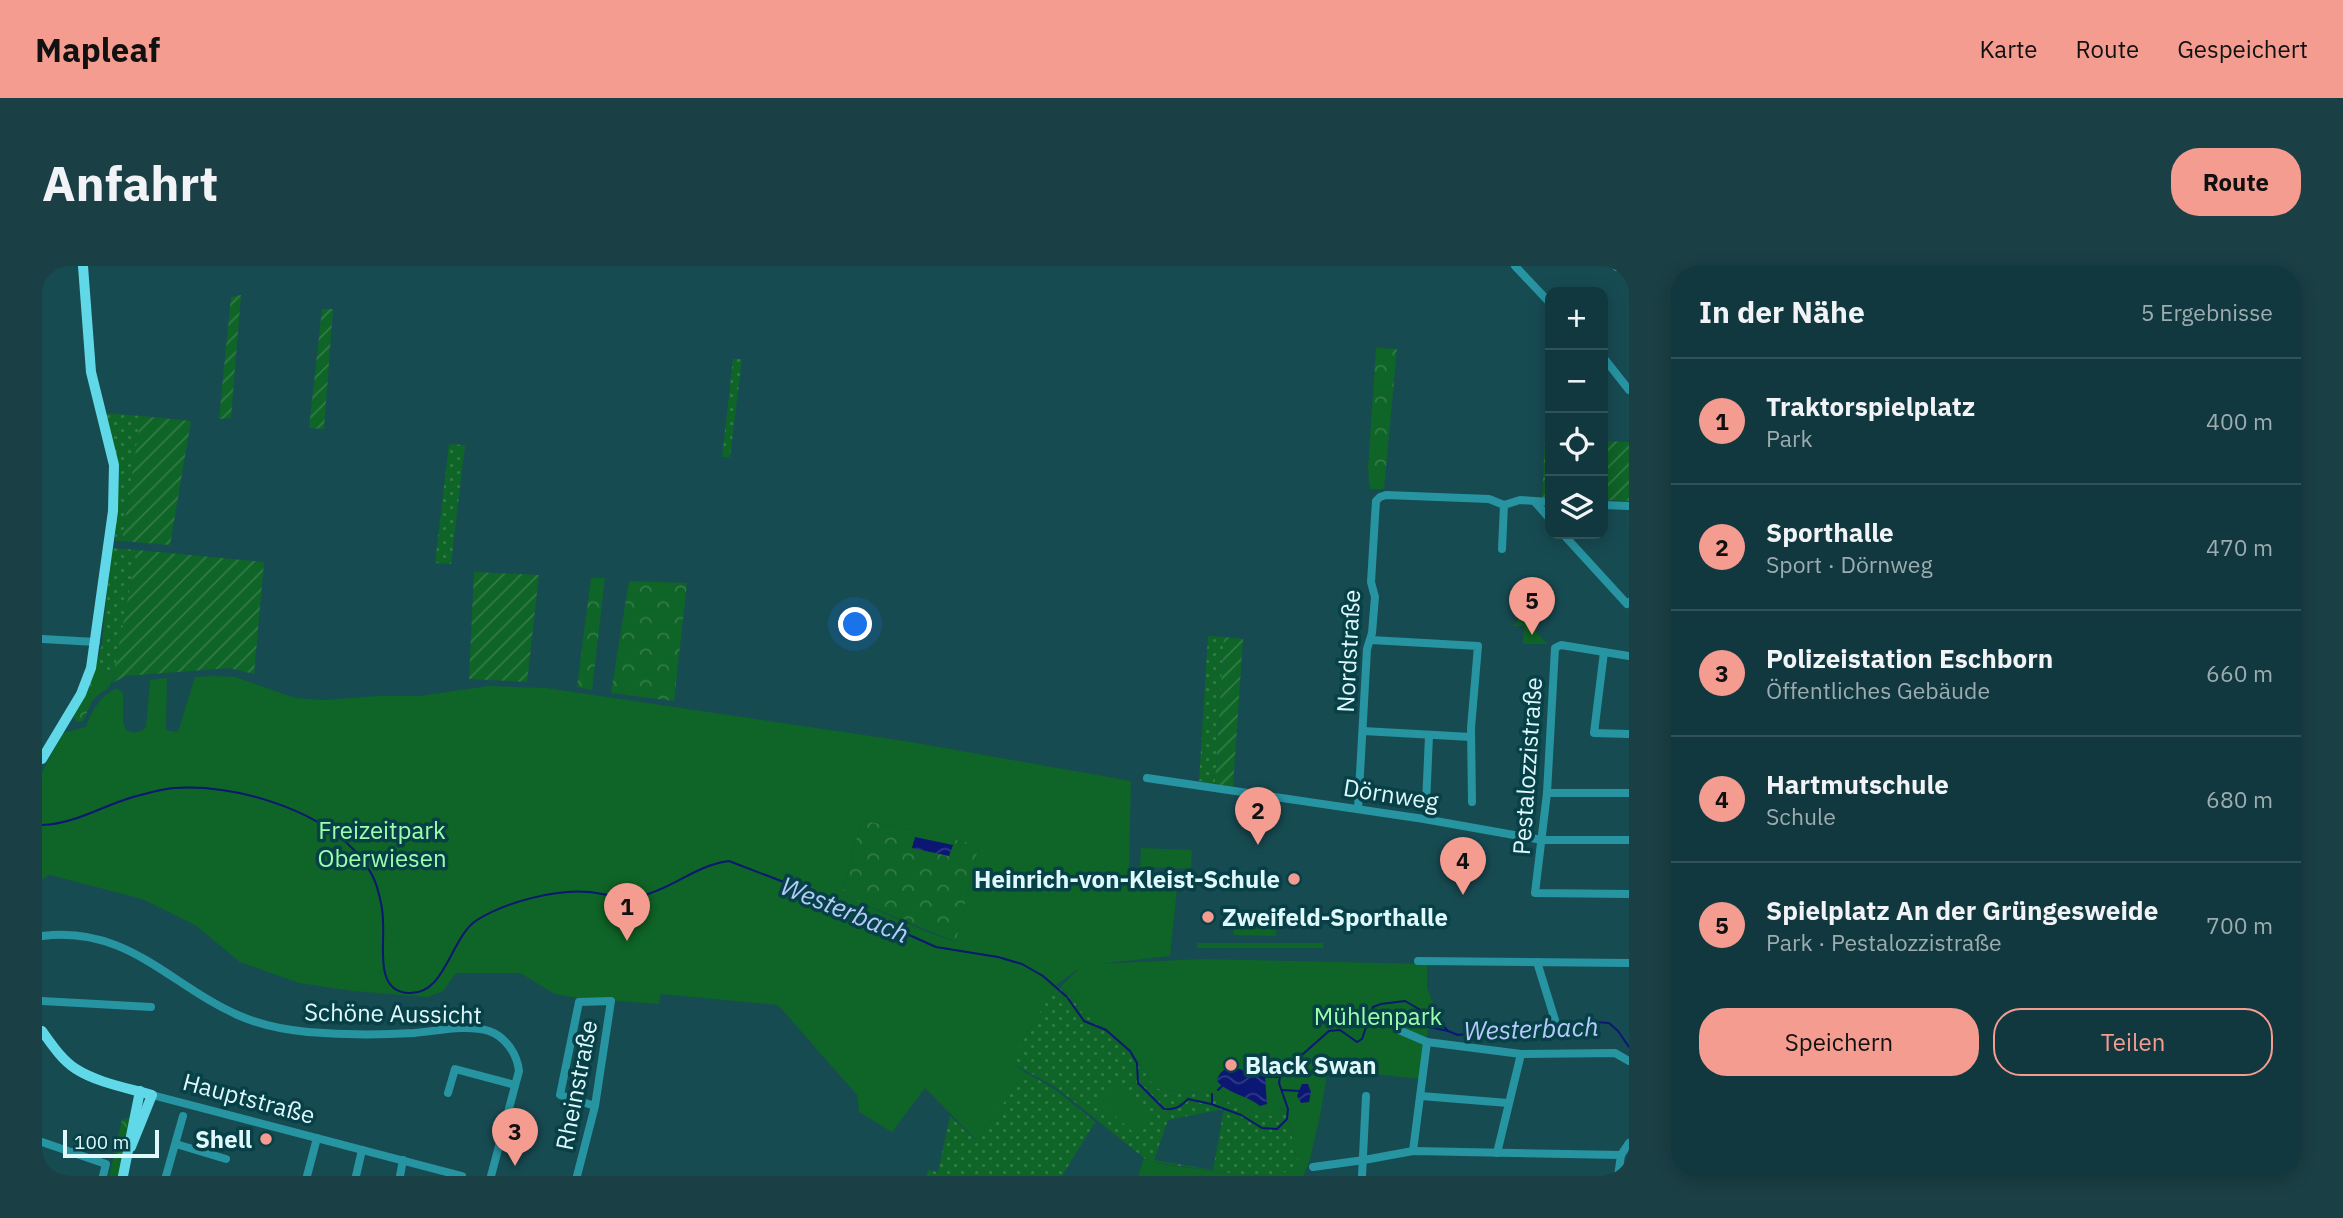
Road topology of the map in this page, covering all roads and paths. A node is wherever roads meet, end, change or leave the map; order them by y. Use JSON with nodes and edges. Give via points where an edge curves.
{"nodes":[{"id":1,"x":83,"y":266,"type":"edge"},
{"id":2,"x":1515,"y":266,"type":"edge"},
{"id":3,"x":1617,"y":266,"type":"edge"},
{"id":4,"x":1629,"y":269,"type":"edge"},
{"id":5,"x":1545,"y":298,"type":"edge"},
{"id":6,"x":1608,"y":363,"type":"edge"},
{"id":7,"x":1629,"y":390,"type":"edge"},
{"id":8,"x":1535,"y":502,"type":"junction"},
{"id":9,"x":1545,"y":502,"type":"edge"},
{"id":10,"x":1504,"y":505,"type":"junction"},
{"id":11,"x":1608,"y":505,"type":"edge"},
{"id":12,"x":1629,"y":506,"type":"edge"},
{"id":13,"x":1545,"y":514,"type":"edge"},
{"id":14,"x":1568,"y":539,"type":"edge"},
{"id":15,"x":1502,"y":549,"type":"dead end"},
{"id":16,"x":1628,"y":603,"type":"edge"},
{"id":17,"x":42,"y":639,"type":"edge"},
{"id":18,"x":1371,"y":640,"type":"junction"},
{"id":19,"x":96,"y":642,"type":"junction"},
{"id":20,"x":1604,"y":652,"type":"junction"},
{"id":21,"x":1629,"y":656,"type":"edge"},
{"id":22,"x":1363,"y":731,"type":"junction"},
{"id":23,"x":1629,"y":734,"type":"edge"},
{"id":24,"x":1429,"y":736,"type":"junction"},
{"id":25,"x":1471,"y":737,"type":"junction"},
{"id":26,"x":42,"y":759,"type":"edge"},
{"id":27,"x":1147,"y":778,"type":"dead end"},
{"id":28,"x":1547,"y":793,"type":"junction"},
{"id":29,"x":1629,"y":793,"type":"edge"},
{"id":30,"x":1472,"y":802,"type":"dead end"},
{"id":31,"x":1426,"y":804,"type":"dead end"},
{"id":32,"x":1358,"y":809,"type":"junction"},
{"id":33,"x":1542,"y":840,"type":"junction"},
{"id":34,"x":1629,"y":840,"type":"edge"},
{"id":35,"x":1629,"y":894,"type":"edge"},
{"id":36,"x":42,"y":936,"type":"edge"},
{"id":37,"x":1418,"y":961,"type":"dead end"},
{"id":38,"x":1537,"y":962,"type":"junction"},
{"id":39,"x":1629,"y":963,"type":"edge"},
{"id":40,"x":42,"y":1001,"type":"edge"},
{"id":41,"x":151,"y":1007,"type":"dead end"},
{"id":42,"x":1555,"y":1020,"type":"dead end"},
{"id":43,"x":1399,"y":1030,"type":"dead end"},
{"id":44,"x":42,"y":1031,"type":"edge"},
{"id":45,"x":1427,"y":1042,"type":"junction"},
{"id":46,"x":1521,"y":1054,"type":"junction"},
{"id":47,"x":1629,"y":1060,"type":"edge"},
{"id":48,"x":515,"y":1085,"type":"junction"},
{"id":49,"x":146,"y":1093,"type":"junction"},
{"id":50,"x":448,"y":1093,"type":"dead end"},
{"id":51,"x":1366,"y":1096,"type":"dead end"},
{"id":52,"x":1421,"y":1096,"type":"junction"},
{"id":53,"x":1508,"y":1103,"type":"junction"},
{"id":54,"x":595,"y":1105,"type":"junction"},
{"id":55,"x":183,"y":1116,"type":"dead end"},
{"id":56,"x":317,"y":1138,"type":"junction"},
{"id":57,"x":42,"y":1142,"type":"edge"},
{"id":58,"x":1629,"y":1143,"type":"edge"},
{"id":59,"x":176,"y":1144,"type":"junction"},
{"id":60,"x":362,"y":1150,"type":"junction"},
{"id":61,"x":1413,"y":1151,"type":"junction"},
{"id":62,"x":1497,"y":1153,"type":"junction"},
{"id":63,"x":1621,"y":1155,"type":"junction"},
{"id":64,"x":226,"y":1159,"type":"dead end"},
{"id":65,"x":403,"y":1160,"type":"junction"},
{"id":66,"x":1364,"y":1160,"type":"junction"},
{"id":67,"x":1313,"y":1167,"type":"dead end"},
{"id":68,"x":103,"y":1176,"type":"edge"},
{"id":69,"x":123,"y":1176,"type":"edge"},
{"id":70,"x":166,"y":1176,"type":"edge"},
{"id":71,"x":307,"y":1176,"type":"edge"},
{"id":72,"x":356,"y":1176,"type":"edge"},
{"id":73,"x":400,"y":1176,"type":"edge"},
{"id":74,"x":462,"y":1176,"type":"edge"},
{"id":75,"x":491,"y":1176,"type":"edge"},
{"id":76,"x":577,"y":1176,"type":"edge"},
{"id":77,"x":1362,"y":1176,"type":"edge"},
{"id":78,"x":1618,"y":1176,"type":"edge"}],
"edges":[{"from":1,"to":19,"type":"main road","via":[[91,372],[110,445],[115,488]]},
{"from":2,"to":5,"type":"street"},
{"from":3,"to":4,"type":"main road"},
{"from":6,"to":7,"type":"street"},
{"from":8,"to":9,"type":"street"},
{"from":8,"to":10,"type":"street"},
{"from":8,"to":13,"type":"street"},
{"from":10,"to":15,"type":"street"},
{"from":10,"to":18,"type":"street","name":"Nordstraße","via":[[1489,499],[1380,497],[1371,582],[1375,597]]},
{"from":11,"to":12,"type":"street"},
{"from":14,"to":16,"type":"street"},
{"from":17,"to":19,"type":"street"},
{"from":18,"to":22,"type":"street","name":"Nordstraße"},
{"from":18,"to":25,"type":"street","via":[[1478,646]]},
{"from":19,"to":26,"type":"main road","via":[[81,694]]},
{"from":20,"to":21,"type":"street"},
{"from":20,"to":23,"type":"street","via":[[1594,733]]},
{"from":20,"to":28,"type":"street","name":"Pestalozzistraße","via":[[1555,648]]},
{"from":22,"to":24,"type":"street"},
{"from":22,"to":32,"type":"street","name":"Nordstraße"},
{"from":24,"to":25,"type":"street"},
{"from":24,"to":31,"type":"street"},
{"from":25,"to":30,"type":"street"},
{"from":27,"to":32,"type":"street","name":"Dörnweg"},
{"from":28,"to":29,"type":"street"},
{"from":28,"to":33,"type":"street","name":"Pestalozzistraße"},
{"from":32,"to":33,"type":"street","name":"Dörnweg"},
{"from":33,"to":34,"type":"street","name":"Dörnweg"},
{"from":33,"to":35,"type":"street","name":"Pestalozzistraße","via":[[1535,893]]},
{"from":36,"to":48,"type":"street","name":"Schöne Aussicht","via":[[81,936],[122,946],[241,1017],[276,1027],[380,1035],[460,1028],[488,1031],[517,1057]]},
{"from":37,"to":38,"type":"street"},
{"from":38,"to":39,"type":"street"},
{"from":38,"to":42,"type":"street"},
{"from":40,"to":41,"type":"street"},
{"from":43,"to":45,"type":"street"},
{"from":44,"to":49,"type":"main road","name":"Hauptstraße","via":[[75,1069]]},
{"from":45,"to":46,"type":"street"},
{"from":45,"to":52,"type":"street"},
{"from":46,"to":47,"type":"street","via":[[1615,1053]]},
{"from":46,"to":53,"type":"street"},
{"from":48,"to":50,"type":"street","via":[[455,1069]]},
{"from":48,"to":75,"type":"street","name":"Schöne Aussicht"},
{"from":49,"to":56,"type":"street","name":"Hauptstraße"},
{"from":49,"to":69,"type":"main road"},
{"from":51,"to":66,"type":"street"},
{"from":52,"to":53,"type":"street"},
{"from":52,"to":61,"type":"street"},
{"from":53,"to":62,"type":"street"},
{"from":54,"to":54,"type":"street","name":"Rheinstraße","via":[[611,1001],[579,1002],[560,1096]]},
{"from":54,"to":76,"type":"street","name":"Rheinstraße"},
{"from":55,"to":59,"type":"street"},
{"from":56,"to":60,"type":"street","name":"Hauptstraße"},
{"from":56,"to":71,"type":"street"},
{"from":57,"to":68,"type":"street","via":[[106,1164]]},
{"from":58,"to":63,"type":"street"},
{"from":59,"to":64,"type":"street"},
{"from":59,"to":70,"type":"street"},
{"from":60,"to":65,"type":"street","name":"Hauptstraße"},
{"from":60,"to":72,"type":"street"},
{"from":61,"to":62,"type":"street"},
{"from":61,"to":66,"type":"street"},
{"from":62,"to":63,"type":"street"},
{"from":63,"to":78,"type":"street"},
{"from":65,"to":73,"type":"street"},
{"from":65,"to":74,"type":"street","name":"Hauptstraße"},
{"from":66,"to":67,"type":"street"},
{"from":66,"to":77,"type":"street"}]}
